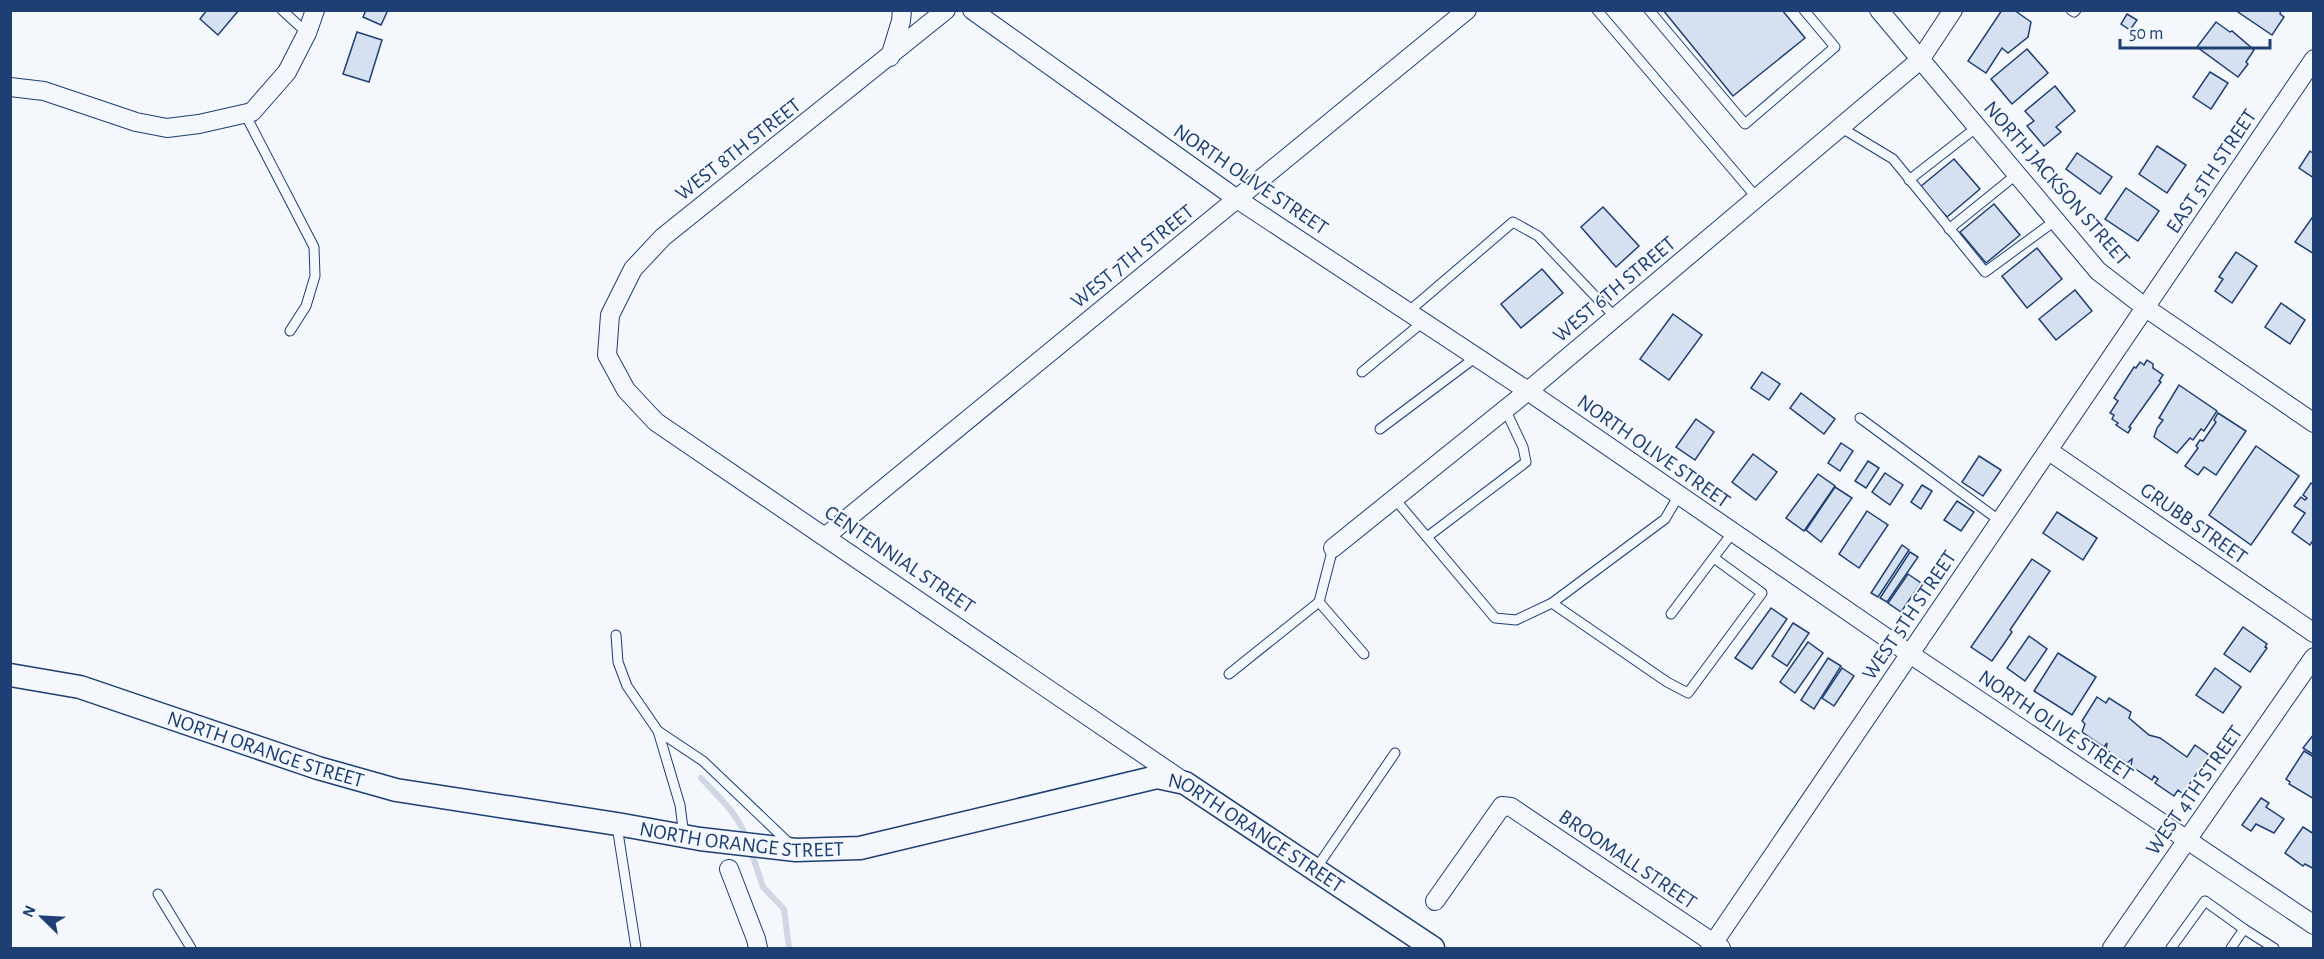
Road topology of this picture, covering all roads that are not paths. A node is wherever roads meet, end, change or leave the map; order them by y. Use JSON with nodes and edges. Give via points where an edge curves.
{"nodes":[{"id":1,"x":282,"y":10,"type":"edge"},
{"id":2,"x":315,"y":10,"type":"edge"},
{"id":3,"x":902,"y":10,"type":"edge"},
{"id":4,"x":946,"y":10,"type":"edge"},
{"id":5,"x":972,"y":10,"type":"edge"},
{"id":6,"x":1467,"y":10,"type":"edge"},
{"id":7,"x":1597,"y":10,"type":"edge"},
{"id":8,"x":1649,"y":10,"type":"edge"},
{"id":9,"x":1804,"y":10,"type":"edge"},
{"id":10,"x":1879,"y":10,"type":"edge"},
{"id":11,"x":1953,"y":10,"type":"edge"},
{"id":12,"x":307,"y":33,"type":"junction"},
{"id":13,"x":890,"y":57,"type":"junction"},
{"id":14,"x":2313,"y":59,"type":"edge"},
{"id":15,"x":1920,"y":60,"type":"junction"},
{"id":16,"x":10,"y":87,"type":"edge"},
{"id":17,"x":245,"y":114,"type":"junction"},
{"id":18,"x":1977,"y":127,"type":"junction"},
{"id":19,"x":1840,"y":128,"type":"junction"},
{"id":20,"x":2017,"y":174,"type":"junction"},
{"id":21,"x":1909,"y":180,"type":"junction"},
{"id":22,"x":1756,"y":198,"type":"junction"},
{"id":23,"x":1237,"y":199,"type":"junction"},
{"id":24,"x":2056,"y":220,"type":"junction"},
{"id":25,"x":1949,"y":229,"type":"junction"},
{"id":26,"x":2146,"y":308,"type":"junction"},
{"id":27,"x":1408,"y":312,"type":"junction"},
{"id":28,"x":1615,"y":317,"type":"junction"},
{"id":29,"x":1423,"y":322,"type":"junction"},
{"id":30,"x":290,"y":331,"type":"dead end"},
{"id":31,"x":607,"y":355,"type":"joint"},
{"id":32,"x":1476,"y":357,"type":"junction"},
{"id":33,"x":1362,"y":372,"type":"dead end"},
{"id":34,"x":1528,"y":391,"type":"junction"},
{"id":35,"x":1505,"y":409,"type":"junction"},
{"id":36,"x":1860,"y":418,"type":"dead end"},
{"id":37,"x":2313,"y":423,"type":"edge"},
{"id":38,"x":1380,"y":429,"type":"dead end"},
{"id":39,"x":2049,"y":451,"type":"junction"},
{"id":40,"x":1679,"y":495,"type":"junction"},
{"id":41,"x":1394,"y":498,"type":"junction"},
{"id":42,"x":2000,"y":521,"type":"junction"},
{"id":43,"x":1733,"y":532,"type":"junction"},
{"id":44,"x":826,"y":536,"type":"junction"},
{"id":45,"x":1427,"y":537,"type":"junction"},
{"id":46,"x":1333,"y":548,"type":"joint"},
{"id":47,"x":1714,"y":558,"type":"junction"},
{"id":48,"x":1319,"y":602,"type":"junction"},
{"id":49,"x":1552,"y":603,"type":"junction"},
{"id":50,"x":1671,"y":614,"type":"dead end"},
{"id":51,"x":2313,"y":633,"type":"edge"},
{"id":52,"x":616,"y":635,"type":"dead end"},
{"id":53,"x":1364,"y":654,"type":"dead end"},
{"id":54,"x":1911,"y":654,"type":"junction"},
{"id":55,"x":2313,"y":657,"type":"edge"},
{"id":56,"x":1229,"y":674,"type":"dead end"},
{"id":57,"x":10,"y":675,"type":"edge"},
{"id":58,"x":658,"y":730,"type":"junction"},
{"id":59,"x":1395,"y":753,"type":"dead end"},
{"id":60,"x":1185,"y":783,"type":"junction"},
{"id":61,"x":617,"y":824,"type":"junction"},
{"id":62,"x":684,"y":836,"type":"junction"},
{"id":63,"x":2187,"y":840,"type":"junction"},
{"id":64,"x":796,"y":850,"type":"junction"},
{"id":65,"x":729,"y":869,"type":"dead end"},
{"id":66,"x":1316,"y":870,"type":"junction"},
{"id":67,"x":158,"y":894,"type":"dead end"},
{"id":68,"x":1435,"y":901,"type":"dead end"},
{"id":69,"x":2313,"y":925,"type":"edge"},
{"id":70,"x":2244,"y":929,"type":"junction"},
{"id":71,"x":1715,"y":947,"type":"edge"},
{"id":72,"x":191,"y":948,"type":"edge"},
{"id":73,"x":636,"y":948,"type":"edge"},
{"id":74,"x":758,"y":948,"type":"edge"},
{"id":75,"x":1433,"y":948,"type":"edge"},
{"id":76,"x":2112,"y":948,"type":"edge"},
{"id":77,"x":2171,"y":948,"type":"edge"},
{"id":78,"x":2231,"y":948,"type":"edge"},
{"id":79,"x":2274,"y":948,"type":"edge"}],
"edges":[{"from":1,"to":12,"type":"lane"},
{"from":2,"to":12,"type":"street"},
{"from":3,"to":13,"type":"street"},
{"from":4,"to":13,"type":"street","name":"WEST 8TH STREET"},
{"from":5,"to":23,"type":"street","name":"NORTH OLIVE STREET"},
{"from":6,"to":23,"type":"street","name":"WEST 7TH STREET"},
{"from":7,"to":22,"type":"lane"},
{"from":8,"to":9,"type":"lane","via":[[1745,124],[1835,47]]},
{"from":10,"to":15,"type":"street","name":"NORTH JACKSON STREET"},
{"from":11,"to":15,"type":"street","name":"WEST 6TH STREET"},
{"from":12,"to":17,"type":"street","via":[[279,83],[252,112]]},
{"from":13,"to":31,"type":"street","name":"WEST 8TH STREET","via":[[663,237],[633,269],[610,315]]},
{"from":14,"to":26,"type":"street","name":"EAST 5TH STREET"},
{"from":15,"to":18,"type":"street","name":"NORTH JACKSON STREET"},
{"from":15,"to":19,"type":"street","name":"WEST 6TH STREET"},
{"from":16,"to":17,"type":"street","via":[[44,91],[136,122],[167,128]]},
{"from":17,"to":30,"type":"lane","via":[[314,247],[315,276],[306,306]]},
{"from":18,"to":20,"type":"street","name":"NORTH JACKSON STREET"},
{"from":18,"to":21,"type":"lane"},
{"from":19,"to":21,"type":"lane","via":[[1893,159]]},
{"from":19,"to":22,"type":"street","name":"WEST 6TH STREET"},
{"from":20,"to":24,"type":"street","name":"NORTH JACKSON STREET"},
{"from":20,"to":25,"type":"lane"},
{"from":21,"to":25,"type":"lane"},
{"from":22,"to":28,"type":"street","name":"WEST 6TH STREET"},
{"from":23,"to":27,"type":"street","name":"NORTH OLIVE STREET"},
{"from":23,"to":44,"type":"street","name":"WEST 7TH STREET"},
{"from":24,"to":25,"type":"lane","via":[[1985,272]]},
{"from":24,"to":26,"type":"street","name":"NORTH JACKSON STREET","via":[[2098,270]]},
{"from":26,"to":37,"type":"street","name":"NORTH JACKSON STREET"},
{"from":26,"to":39,"type":"street","name":"WEST 5TH STREET"},
{"from":27,"to":28,"type":"lane","via":[[1513,222],[1538,236]]},
{"from":27,"to":29,"type":"street","name":"NORTH OLIVE STREET"},
{"from":28,"to":34,"type":"street","name":"WEST 6TH STREET"},
{"from":29,"to":32,"type":"street","name":"NORTH OLIVE STREET"},
{"from":29,"to":33,"type":"lane"},
{"from":31,"to":44,"type":"street","name":"CENTENNIAL STREET","via":[[626,390],[657,422]]},
{"from":32,"to":34,"type":"street","name":"NORTH OLIVE STREET"},
{"from":32,"to":38,"type":"lane"},
{"from":34,"to":35,"type":"street","name":"WEST 6TH STREET"},
{"from":34,"to":40,"type":"street","name":"NORTH OLIVE STREET"},
{"from":35,"to":41,"type":"street","name":"WEST 6TH STREET"},
{"from":35,"to":45,"type":"lane","via":[[1526,462]]},
{"from":36,"to":42,"type":"lane"},
{"from":39,"to":42,"type":"street","name":"WEST 5TH STREET"},
{"from":39,"to":51,"type":"street","name":"GRUBB STREET"},
{"from":40,"to":43,"type":"street","name":"NORTH OLIVE STREET"},
{"from":40,"to":49,"type":"lane","via":[[1665,519]]},
{"from":41,"to":45,"type":"lane"},
{"from":41,"to":46,"type":"street","name":"WEST 6TH STREET"},
{"from":42,"to":54,"type":"street","name":"WEST 5TH STREET"},
{"from":43,"to":47,"type":"lane"},
{"from":43,"to":54,"type":"street","name":"NORTH OLIVE STREET"},
{"from":44,"to":60,"type":"street","name":"CENTENNIAL STREET"},
{"from":45,"to":49,"type":"lane","via":[[1495,618],[1516,620]]},
{"from":46,"to":48,"type":"lane"},
{"from":47,"to":49,"type":"lane","via":[[1762,593],[1688,693]]},
{"from":47,"to":50,"type":"lane"},
{"from":48,"to":53,"type":"lane"},
{"from":48,"to":56,"type":"lane"},
{"from":52,"to":58,"type":"lane","via":[[618,662],[627,686]]},
{"from":54,"to":63,"type":"street","name":"NORTH OLIVE STREET"},
{"from":54,"to":71,"type":"street","name":"WEST 5TH STREET"},
{"from":55,"to":63,"type":"street","name":"WEST 4TH STREET"},
{"from":57,"to":61,"type":"street","name":"NORTH ORANGE STREET","via":[[80,687],[308,765],[396,790]]},
{"from":58,"to":62,"type":"lane","via":[[680,805]]},
{"from":58,"to":64,"type":"lane","via":[[703,761]]},
{"from":59,"to":66,"type":"lane"},
{"from":60,"to":64,"type":"street","name":"NORTH ORANGE STREET","via":[[1157,777],[860,848]]},
{"from":60,"to":66,"type":"street","name":"NORTH ORANGE STREET"},
{"from":61,"to":62,"type":"street","name":"NORTH ORANGE STREET"},
{"from":61,"to":73,"type":"lane"},
{"from":62,"to":64,"type":"street","name":"NORTH ORANGE STREET"},
{"from":63,"to":69,"type":"street","name":"NORTH OLIVE STREET"},
{"from":63,"to":76,"type":"street","name":"WEST 4TH STREET"},
{"from":65,"to":74,"type":"street"},
{"from":66,"to":75,"type":"street","name":"NORTH ORANGE STREET"},
{"from":67,"to":72,"type":"lane"},
{"from":68,"to":71,"type":"street","name":"BROOMALL STREET","via":[[1502,806],[1511,807]]},
{"from":70,"to":77,"type":"lane","via":[[2205,901]]},
{"from":70,"to":78,"type":"lane"},
{"from":70,"to":79,"type":"lane"}]}
